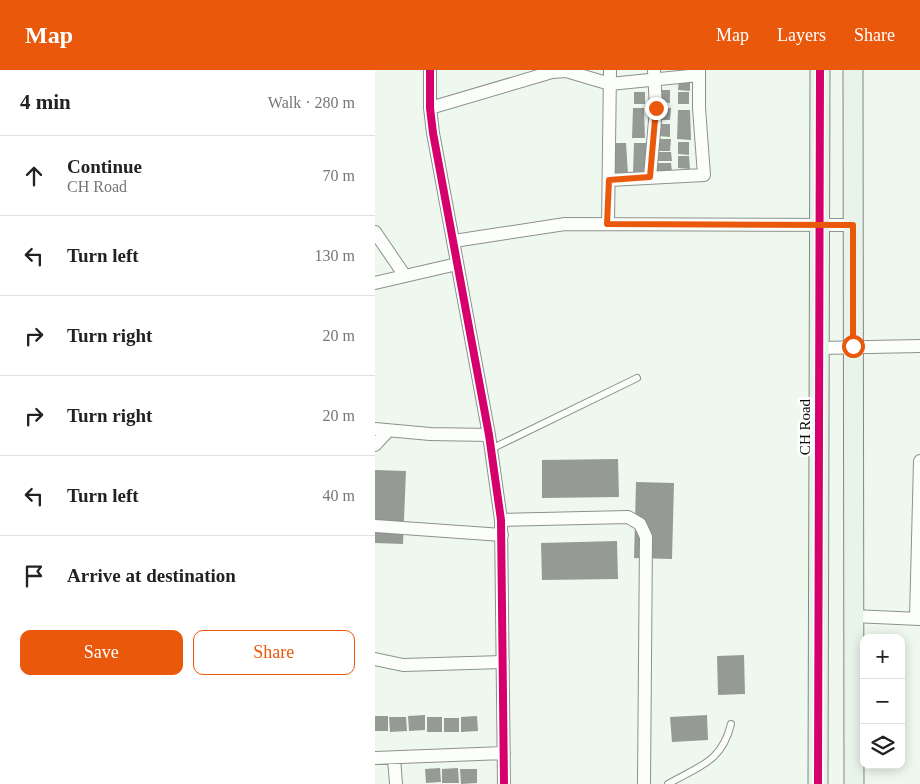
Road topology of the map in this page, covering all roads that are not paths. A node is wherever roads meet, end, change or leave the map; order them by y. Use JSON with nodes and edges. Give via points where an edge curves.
{"nodes":[{"id":1,"x":430,"y":70,"type":"edge"},
{"id":2,"x":610,"y":70,"type":"edge"},
{"id":3,"x":821,"y":70,"type":"edge"},
{"id":4,"x":853,"y":70,"type":"edge"},
{"id":5,"x":699,"y":72,"type":"edge"},
{"id":6,"x":677,"y":74,"type":"edge"},
{"id":7,"x":654,"y":75,"type":"edge"},
{"id":8,"x":610,"y":84,"type":"junction"},
{"id":9,"x":430,"y":108,"type":"junction"},
{"id":10,"x":650,"y":177,"type":"junction"},
{"id":11,"x":609,"y":180,"type":"junction"},
{"id":12,"x":607,"y":224,"type":"junction"},
{"id":13,"x":819,"y":224,"type":"junction"},
{"id":14,"x":853,"y":225,"type":"junction"},
{"id":15,"x":375,"y":232,"type":"edge"},
{"id":16,"x":454,"y":241,"type":"junction"},
{"id":17,"x":457,"y":264,"type":"junction"},
{"id":18,"x":405,"y":276,"type":"junction"},
{"id":19,"x":375,"y":283,"type":"edge"},
{"id":20,"x":853,"y":346,"type":"junction"},
{"id":21,"x":920,"y":346,"type":"edge"},
{"id":22,"x":819,"y":348,"type":"junction"},
{"id":23,"x":637,"y":378,"type":"dead end"},
{"id":24,"x":375,"y":429,"type":"edge"},
{"id":25,"x":388,"y":431,"type":"junction"},
{"id":26,"x":489,"y":435,"type":"junction"},
{"id":27,"x":375,"y":444,"type":"edge"},
{"id":28,"x":491,"y":449,"type":"junction"},
{"id":29,"x":920,"y":461,"type":"edge"},
{"id":30,"x":501,"y":520,"type":"junction"},
{"id":31,"x":375,"y":526,"type":"edge"},
{"id":32,"x":919,"y":533,"type":"edge"},
{"id":33,"x":502,"y":535,"type":"junction"},
{"id":34,"x":853,"y":616,"type":"junction"},
{"id":35,"x":918,"y":619,"type":"edge"},
{"id":36,"x":375,"y":660,"type":"edge"},
{"id":37,"x":503,"y":662,"type":"junction"},
{"id":38,"x":731,"y":724,"type":"dead end"},
{"id":39,"x":504,"y":753,"type":"junction"},
{"id":40,"x":375,"y":758,"type":"edge"},
{"id":41,"x":394,"y":758,"type":"junction"},
{"id":42,"x":396,"y":784,"type":"edge"},
{"id":43,"x":504,"y":784,"type":"edge"},
{"id":44,"x":644,"y":784,"type":"edge"},
{"id":45,"x":669,"y":784,"type":"edge"},
{"id":46,"x":818,"y":784,"type":"edge"},
{"id":47,"x":854,"y":784,"type":"edge"}],
"edges":[{"from":1,"to":9,"type":"street"},
{"from":2,"to":8,"type":"street"},
{"from":3,"to":13,"type":"street","name":"CH Road"},
{"from":4,"to":14,"type":"street"},
{"from":5,"to":6,"type":"street"},
{"from":5,"to":10,"type":"street","via":[[704,174]]},
{"from":6,"to":7,"type":"street"},
{"from":7,"to":8,"type":"street"},
{"from":7,"to":10,"type":"street","via":[[656,108]]},
{"from":8,"to":9,"type":"street","via":[[566,71],[552,72]]},
{"from":8,"to":11,"type":"street"},
{"from":9,"to":16,"type":"street"},
{"from":10,"to":11,"type":"street"},
{"from":11,"to":12,"type":"street"},
{"from":12,"to":13,"type":"street"},
{"from":12,"to":16,"type":"street","via":[[565,224]]},
{"from":13,"to":14,"type":"street"},
{"from":13,"to":22,"type":"street","name":"CH Road"},
{"from":14,"to":20,"type":"street"},
{"from":15,"to":18,"type":"street"},
{"from":16,"to":17,"type":"street"},
{"from":17,"to":18,"type":"street"},
{"from":17,"to":26,"type":"street"},
{"from":18,"to":19,"type":"street"},
{"from":20,"to":21,"type":"street"},
{"from":20,"to":22,"type":"street"},
{"from":20,"to":34,"type":"street"},
{"from":22,"to":46,"type":"street","name":"CH Road"},
{"from":23,"to":28,"type":"lane"},
{"from":24,"to":25,"type":"street"},
{"from":25,"to":26,"type":"street"},
{"from":25,"to":27,"type":"street"},
{"from":26,"to":28,"type":"street"},
{"from":28,"to":30,"type":"street"},
{"from":29,"to":32,"type":"street"},
{"from":30,"to":33,"type":"street"},
{"from":30,"to":44,"type":"street","via":[[628,517],[640,524],[646,537]]},
{"from":31,"to":33,"type":"street"},
{"from":32,"to":35,"type":"street"},
{"from":33,"to":37,"type":"street"},
{"from":34,"to":35,"type":"street"},
{"from":34,"to":47,"type":"street"},
{"from":36,"to":37,"type":"street","via":[[403,665]]},
{"from":37,"to":39,"type":"street"},
{"from":38,"to":45,"type":"lane","via":[[727,742],[714,758]]},
{"from":39,"to":41,"type":"street"},
{"from":39,"to":43,"type":"street"},
{"from":40,"to":41,"type":"street"},
{"from":41,"to":42,"type":"street"}]}
